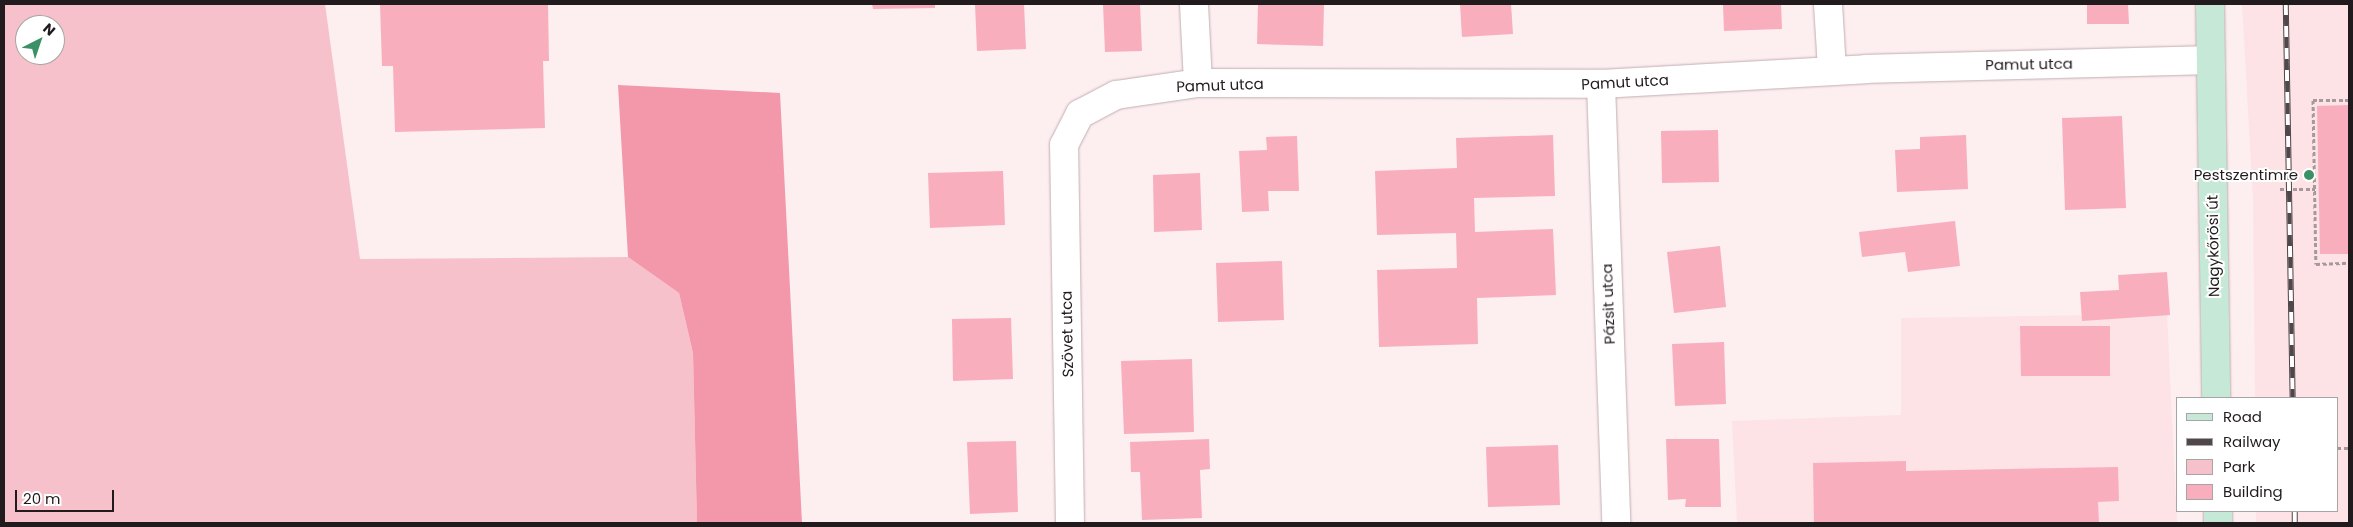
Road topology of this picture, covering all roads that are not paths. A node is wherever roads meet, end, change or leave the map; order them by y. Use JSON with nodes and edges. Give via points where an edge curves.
{"nodes":[{"id":1,"x":1194,"y":4,"type":"edge"},
{"id":2,"x":1828,"y":4,"type":"edge"},
{"id":3,"x":2210,"y":4,"type":"edge"},
{"id":4,"x":2209,"y":60,"type":"junction"},
{"id":5,"x":1832,"y":70,"type":"junction"},
{"id":6,"x":1198,"y":83,"type":"junction"},
{"id":7,"x":1601,"y":84,"type":"junction"},
{"id":8,"x":1064,"y":145,"type":"joint"},
{"id":9,"x":2216,"y":397,"type":"edge"},
{"id":10,"x":1070,"y":523,"type":"edge"},
{"id":11,"x":1616,"y":523,"type":"edge"}],
"edges":[{"from":1,"to":6,"type":"street"},
{"from":2,"to":5,"type":"street"},
{"from":3,"to":4,"type":"main road","name":"Nagykőrösi út"},
{"from":4,"to":5,"type":"street","name":"Pamut utca"},
{"from":4,"to":9,"type":"main road","name":"Nagykőrösi út"},
{"from":5,"to":7,"type":"street","name":"Pamut utca"},
{"from":6,"to":7,"type":"street","name":"Pamut utca"},
{"from":6,"to":8,"type":"street","name":"Pamut utca","via":[[1116,95],[1080,114]]},
{"from":7,"to":11,"type":"street","name":"Pázsit utca"},
{"from":8,"to":10,"type":"street","name":"Szövet utca"}]}
